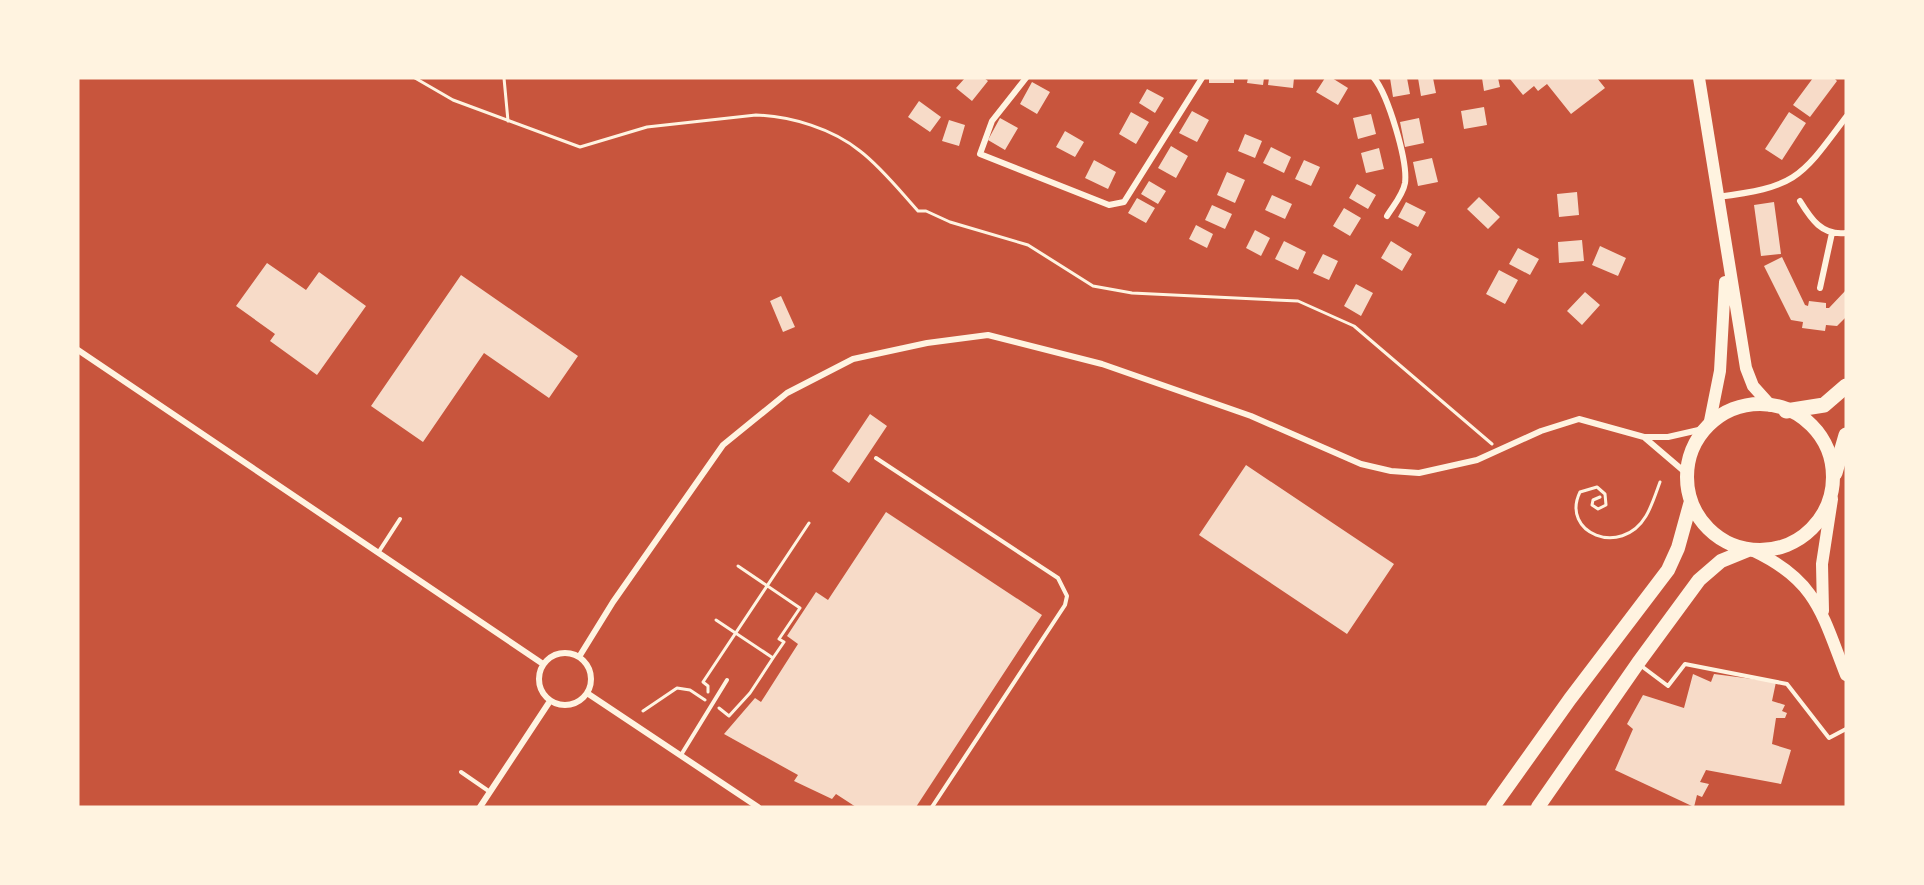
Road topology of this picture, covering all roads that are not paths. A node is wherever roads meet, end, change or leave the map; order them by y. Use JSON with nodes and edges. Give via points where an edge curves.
{"nodes":[{"id":1,"x":1026,"y":78,"type":"edge"},
{"id":2,"x":1202,"y":78,"type":"edge"},
{"id":3,"x":1374,"y":78,"type":"edge"},
{"id":4,"x":1699,"y":78,"type":"edge"},
{"id":5,"x":1846,"y":117,"type":"edge"},
{"id":6,"x":1717,"y":196,"type":"junction"},
{"id":7,"x":1800,"y":201,"type":"dead end"},
{"id":8,"x":1388,"y":216,"type":"dead end"},
{"id":9,"x":1832,"y":233,"type":"junction"},
{"id":10,"x":1846,"y":233,"type":"edge"},
{"id":11,"x":1726,"y":254,"type":"junction"},
{"id":12,"x":1820,"y":288,"type":"dead end"},
{"id":13,"x":78,"y":350,"type":"edge"},
{"id":14,"x":1846,"y":386,"type":"edge"},
{"id":15,"x":1771,"y":406,"type":"junction"},
{"id":16,"x":1786,"y":411,"type":"junction"},
{"id":17,"x":1706,"y":425,"type":"junction"},
{"id":18,"x":1846,"y":435,"type":"edge"},
{"id":19,"x":1644,"y":437,"type":"junction"},
{"id":20,"x":876,"y":458,"type":"dead end"},
{"id":21,"x":1686,"y":473,"type":"junction"},
{"id":22,"x":1835,"y":473,"type":"junction"},
{"id":23,"x":1832,"y":499,"type":"junction"},
{"id":24,"x":1691,"y":501,"type":"junction"},
{"id":25,"x":400,"y":519,"type":"dead end"},
{"id":26,"x":1751,"y":551,"type":"junction"},
{"id":27,"x":378,"y":554,"type":"junction"},
{"id":28,"x":1823,"y":616,"type":"junction"},
{"id":29,"x":579,"y":657,"type":"junction"},
{"id":30,"x":1638,"y":663,"type":"junction"},
{"id":31,"x":543,"y":664,"type":"junction"},
{"id":32,"x":1846,"y":675,"type":"edge"},
{"id":33,"x":728,"y":680,"type":"dead end"},
{"id":34,"x":587,"y":693,"type":"junction"},
{"id":35,"x":550,"y":701,"type":"junction"},
{"id":36,"x":1846,"y":729,"type":"edge"},
{"id":37,"x":680,"y":755,"type":"junction"},
{"id":38,"x":461,"y":772,"type":"dead end"},
{"id":39,"x":490,"y":792,"type":"junction"},
{"id":40,"x":480,"y":807,"type":"edge"},
{"id":41,"x":758,"y":807,"type":"edge"},
{"id":42,"x":932,"y":807,"type":"edge"},
{"id":43,"x":1493,"y":807,"type":"edge"},
{"id":44,"x":1538,"y":807,"type":"edge"}],
"edges":[{"from":1,"to":2,"type":"street","via":[[992,121],[980,154],[1109,205],[1124,202]]},
{"from":3,"to":8,"type":"street","via":[[1389,105],[1405,181]]},
{"from":4,"to":6,"type":"main road"},
{"from":5,"to":6,"type":"street","via":[[1800,175],[1769,188]]},
{"from":6,"to":11,"type":"main road"},
{"from":7,"to":9,"type":"street","via":[[1816,224]]},
{"from":9,"to":10,"type":"street"},
{"from":9,"to":12,"type":"street"},
{"from":11,"to":15,"type":"main road","via":[[1746,368],[1754,386]]},
{"from":11,"to":17,"type":"main road","via":[[1720,371]]},
{"from":13,"to":27,"type":"street"},
{"from":14,"to":16,"type":"highway","via":[[1824,405]]},
{"from":15,"to":16,"type":"highway"},
{"from":15,"to":17,"type":"highway","via":[[1736,407]]},
{"from":16,"to":22,"type":"highway","via":[[1821,440]]},
{"from":17,"to":19,"type":"street","via":[[1668,437]]},
{"from":17,"to":21,"type":"highway","via":[[1689,454]]},
{"from":18,"to":22,"type":"highway"},
{"from":19,"to":21,"type":"street"},
{"from":19,"to":29,"type":"street","via":[[1579,419],[1541,431],[1477,460],[1419,472],[1391,471],[1360,464],[1251,416],[1102,363],[988,335],[927,343],[854,359],[787,393],[723,446]]},
{"from":20,"to":42,"type":"lane","via":[[1058,578],[1067,596],[1065,605]]},
{"from":21,"to":24,"type":"highway"},
{"from":22,"to":23,"type":"highway"},
{"from":23,"to":26,"type":"highway","via":[[1821,518],[1797,542]]},
{"from":23,"to":28,"type":"main road","via":[[1822,564]]},
{"from":24,"to":26,"type":"highway","via":[[1726,542]]},
{"from":24,"to":43,"type":"highway","via":[[1686,526],[1668,570]]},
{"from":25,"to":27,"type":"lane"},
{"from":26,"to":28,"type":"main road","via":[[1779,563],[1799,579],[1813,595]]},
{"from":26,"to":30,"type":"highway","via":[[1721,561],[1699,580]]},
{"from":27,"to":31,"type":"street"},
{"from":28,"to":32,"type":"main road"},
{"from":29,"to":31,"type":"street","via":[[564,653]]},
{"from":29,"to":34,"type":"street","via":[[590,673]]},
{"from":30,"to":36,"type":"lane","via":[[1668,686],[1685,664],[1786,684],[1828,738]]},
{"from":30,"to":44,"type":"highway"},
{"from":31,"to":35,"type":"street","via":[[539,684]]},
{"from":33,"to":37,"type":"lane"},
{"from":34,"to":35,"type":"street","via":[[574,704]]},
{"from":34,"to":37,"type":"street"},
{"from":35,"to":39,"type":"street"},
{"from":37,"to":41,"type":"street"},
{"from":38,"to":39,"type":"lane"},
{"from":39,"to":40,"type":"street"}]}
